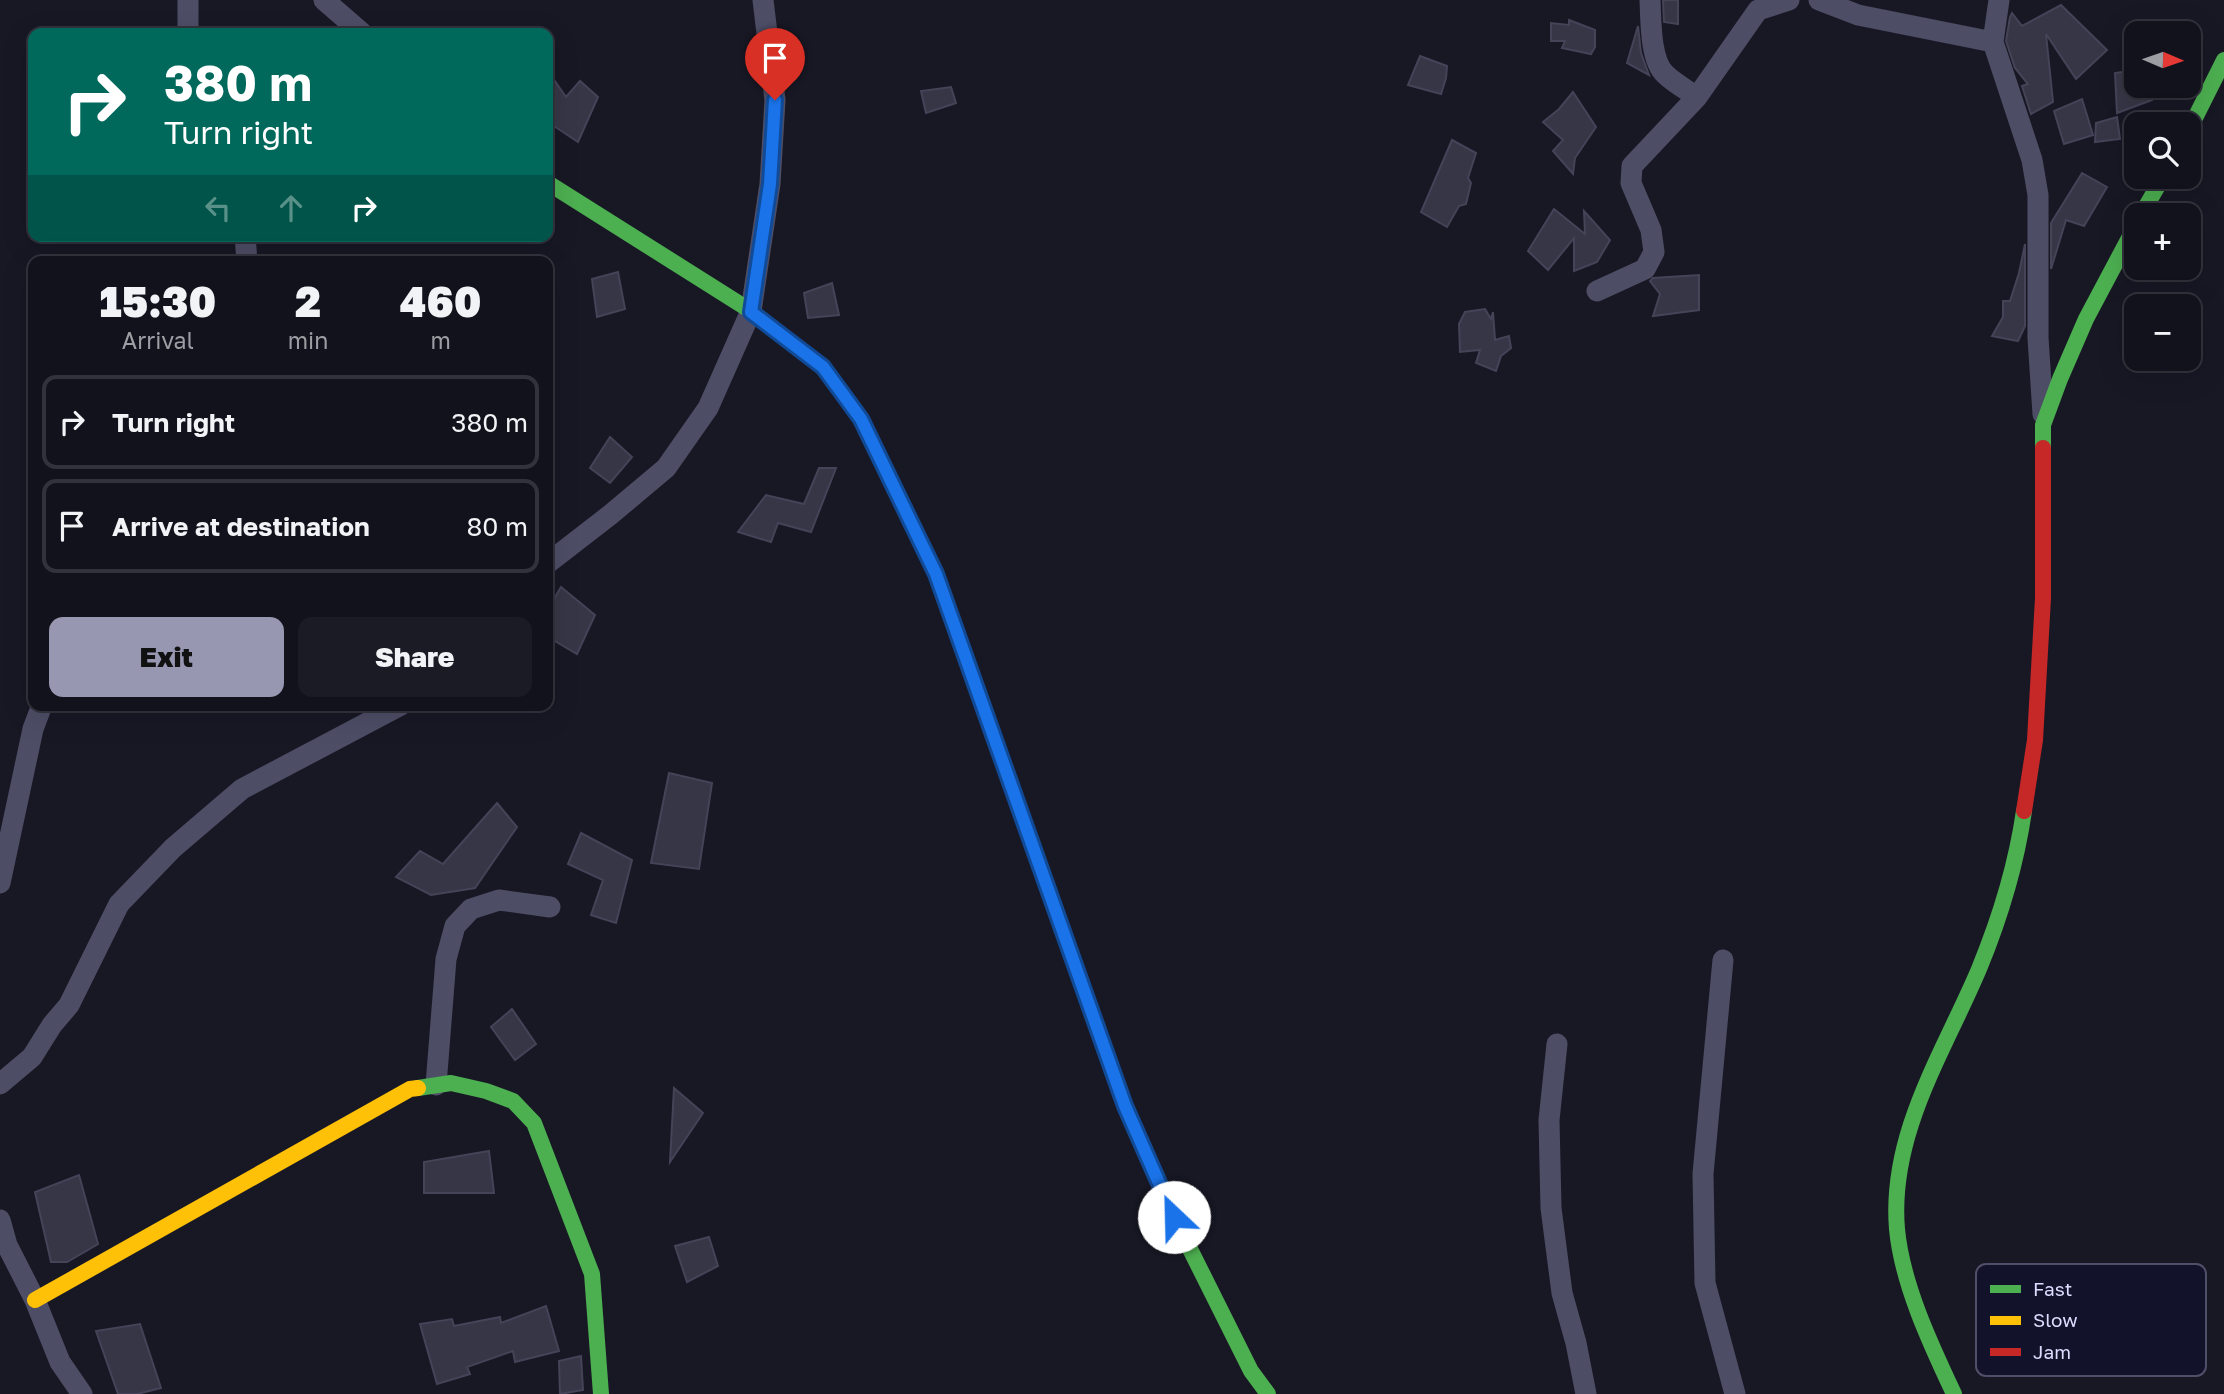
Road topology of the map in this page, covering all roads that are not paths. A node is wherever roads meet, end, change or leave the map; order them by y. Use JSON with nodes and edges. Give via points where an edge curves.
{"nodes":[{"id":1,"x":188,"y":0,"type":"edge"},
{"id":2,"x":324,"y":0,"type":"edge"},
{"id":3,"x":763,"y":0,"type":"edge"},
{"id":4,"x":1650,"y":0,"type":"edge"},
{"id":5,"x":1789,"y":0,"type":"edge"},
{"id":6,"x":1819,"y":0,"type":"edge"},
{"id":7,"x":1998,"y":0,"type":"edge"},
{"id":8,"x":188,"y":28,"type":"edge"},
{"id":9,"x":356,"y":28,"type":"edge"},
{"id":10,"x":1993,"y":41,"type":"junction"},
{"id":11,"x":2224,"y":60,"type":"edge"},
{"id":12,"x":1697,"y":97,"type":"junction"},
{"id":13,"x":2198,"y":112,"type":"edge"},
{"id":14,"x":553,"y":186,"type":"edge"},
{"id":15,"x":2124,"y":247,"type":"edge"},
{"id":16,"x":1597,"y":290,"type":"dead end"},
{"id":17,"x":751,"y":312,"type":"junction"},
{"id":18,"x":2038,"y":338,"type":"junction"},
{"id":19,"x":2073,"y":348,"type":"junction"},
{"id":20,"x":2043,"y":425,"type":"junction"},
{"id":21,"x":553,"y":559,"type":"edge"},
{"id":22,"x":40,"y":711,"type":"edge"},
{"id":23,"x":390,"y":711,"type":"edge"},
{"id":24,"x":0,"y":883,"type":"edge"},
{"id":25,"x":550,"y":907,"type":"dead end"},
{"id":26,"x":1723,"y":960,"type":"dead end"},
{"id":27,"x":1557,"y":1044,"type":"dead end"},
{"id":28,"x":0,"y":1084,"type":"edge"},
{"id":29,"x":436,"y":1085,"type":"junction"},
{"id":30,"x":0,"y":1220,"type":"edge"},
{"id":31,"x":35,"y":1300,"type":"junction"},
{"id":32,"x":82,"y":1394,"type":"edge"},
{"id":33,"x":601,"y":1394,"type":"edge"},
{"id":34,"x":1268,"y":1394,"type":"edge"},
{"id":35,"x":1586,"y":1394,"type":"edge"},
{"id":36,"x":1735,"y":1394,"type":"edge"},
{"id":37,"x":1954,"y":1394,"type":"edge"}],
"edges":[{"from":1,"to":8,"type":"street"},
{"from":2,"to":9,"type":"street"},
{"from":3,"to":17,"type":"street","via":[[775,100],[770,184]]},
{"from":4,"to":12,"type":"street","via":[[1651,37],[1663,73]]},
{"from":5,"to":12,"type":"street","via":[[1758,10]]},
{"from":6,"to":10,"type":"street","via":[[1858,15]]},
{"from":7,"to":10,"type":"street"},
{"from":10,"to":18,"type":"street","via":[[2035,175]]},
{"from":11,"to":13,"type":"street"},
{"from":12,"to":16,"type":"street","via":[[1632,166],[1631,183],[1651,230],[1654,252],[1645,268]]},
{"from":14,"to":17,"type":"street"},
{"from":15,"to":19,"type":"street"},
{"from":17,"to":21,"type":"street","via":[[708,408],[666,468]]},
{"from":17,"to":34,"type":"street","via":[[823,367],[861,419],[936,574],[1125,1106],[1174,1217],[1251,1371]]},
{"from":18,"to":19,"type":"street","via":[[2059,349]]},
{"from":18,"to":20,"type":"street"},
{"from":19,"to":20,"type":"street"},
{"from":20,"to":37,"type":"street","via":[[2043,598],[2035,740],[2019,848],[1979,969],[1906,1137],[1897,1186],[1897,1230],[1908,1281]]},
{"from":22,"to":24,"type":"street"},
{"from":23,"to":28,"type":"street","via":[[242,789],[173,848],[119,904],[69,1005],[32,1057]]},
{"from":25,"to":29,"type":"street","via":[[499,900],[471,909],[455,926],[446,959]]},
{"from":26,"to":36,"type":"street","via":[[1703,1174],[1705,1283]]},
{"from":27,"to":35,"type":"street","via":[[1549,1120],[1551,1208],[1562,1293]]},
{"from":29,"to":31,"type":"street","via":[[410,1089]]},
{"from":29,"to":33,"type":"street","via":[[451,1083],[513,1101],[534,1123],[592,1274]]},
{"from":30,"to":31,"type":"street"},
{"from":31,"to":32,"type":"street","via":[[60,1362]]}]}
